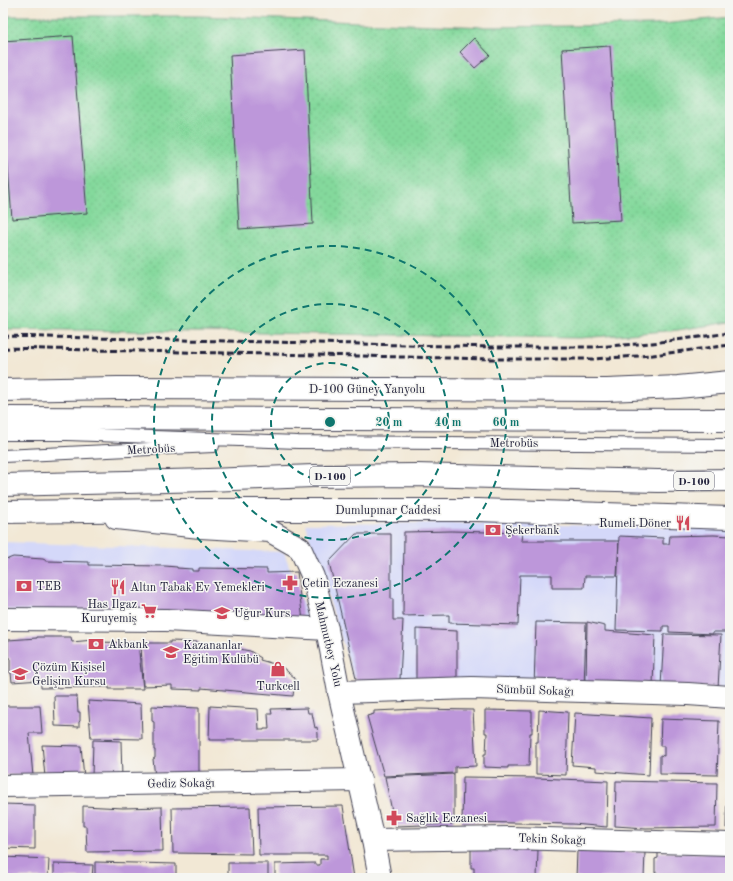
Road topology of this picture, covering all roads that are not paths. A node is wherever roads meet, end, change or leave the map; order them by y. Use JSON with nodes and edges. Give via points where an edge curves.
{"nodes":[{"id":1,"x":730,"y":382,"type":"edge"},
{"id":2,"x":3,"y":390,"type":"edge"},
{"id":3,"x":730,"y":414,"type":"edge"},
{"id":4,"x":3,"y":418,"type":"edge"},
{"id":5,"x":700,"y":420,"type":"junction"},
{"id":6,"x":730,"y":420,"type":"edge"},
{"id":7,"x":3,"y":434,"type":"edge"},
{"id":8,"x":298,"y":442,"type":"junction"},
{"id":9,"x":730,"y":445,"type":"edge"},
{"id":10,"x":3,"y":456,"type":"edge"},
{"id":11,"x":730,"y":480,"type":"edge"},
{"id":12,"x":658,"y":481,"type":"junction"},
{"id":13,"x":3,"y":484,"type":"edge"},
{"id":14,"x":730,"y":490,"type":"edge"},
{"id":15,"x":45,"y":511,"type":"junction"},
{"id":16,"x":3,"y":512,"type":"edge"},
{"id":17,"x":730,"y":518,"type":"edge"},
{"id":18,"x":3,"y":619,"type":"edge"},
{"id":19,"x":326,"y":629,"type":"junction"},
{"id":20,"x":339,"y":692,"type":"junction"},
{"id":21,"x":730,"y":697,"type":"edge"},
{"id":22,"x":360,"y":780,"type":"junction"},
{"id":23,"x":3,"y":786,"type":"edge"},
{"id":24,"x":374,"y":840,"type":"junction"},
{"id":25,"x":730,"y":844,"type":"edge"},
{"id":26,"x":380,"y":878,"type":"edge"}],
"edges":[{"from":1,"to":2,"type":"main road","name":"D-100 Güney Yanyolu","via":[[607,390]]},
{"from":3,"to":5,"type":"main road"},
{"from":4,"to":5,"type":"main road"},
{"from":5,"to":6,"type":"main road"},
{"from":7,"to":8,"type":"lane","name":"Metrobüs"},
{"from":8,"to":9,"type":"lane","name":"Metrobüs"},
{"from":8,"to":10,"type":"lane","name":"Metrobüs"},
{"from":11,"to":12,"type":"main road","number":"D-100"},
{"from":12,"to":13,"type":"main road","number":"D-100","via":[[416,475]]},
{"from":12,"to":14,"type":"main road"},
{"from":15,"to":16,"type":"main road"},
{"from":15,"to":17,"type":"main road","name":"Dumlupınar Caddesi","via":[[478,510]]},
{"from":15,"to":19,"type":"main road","name":"Mahmutbey Yolu","via":[[200,527],[270,531],[300,548],[313,577]]},
{"from":18,"to":19,"type":"main road","via":[[166,620]]},
{"from":19,"to":20,"type":"main road","name":"Mahmutbey Yolu"},
{"from":20,"to":21,"type":"main road","name":"Sümbül Sokağı","via":[[472,688]]},
{"from":20,"to":22,"type":"main road","name":"Mahmutbey Yolu"},
{"from":22,"to":23,"type":"main road","name":"Gediz Sokağı"},
{"from":22,"to":24,"type":"main road","name":"Mahmutbey Yolu"},
{"from":24,"to":25,"type":"main road","name":"Tekin Sokağı","via":[[510,838]]},
{"from":24,"to":26,"type":"main road","name":"Mahmutbey Yolu"}]}
